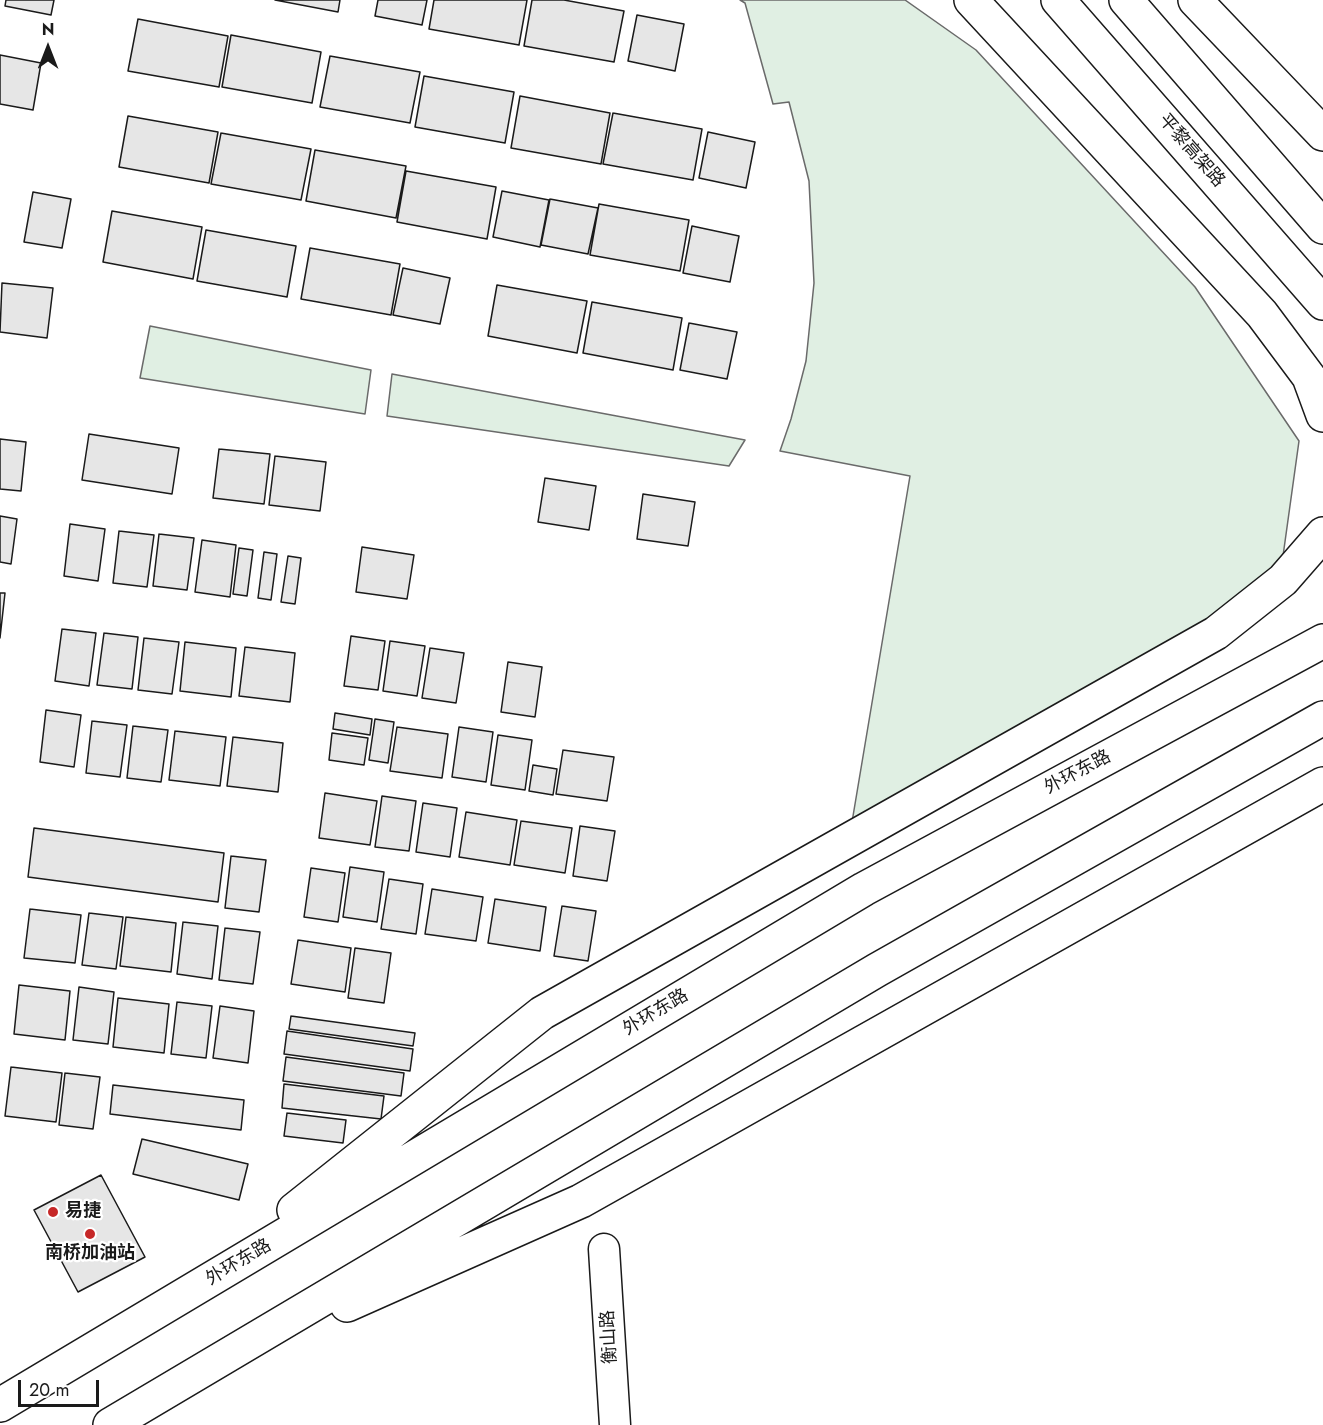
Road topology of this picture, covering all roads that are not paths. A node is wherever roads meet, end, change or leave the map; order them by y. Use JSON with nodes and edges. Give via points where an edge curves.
{"nodes":[{"id":1,"x":971,"y":0,"type":"edge"},
{"id":2,"x":1058,"y":0,"type":"edge"},
{"id":3,"x":1126,"y":0,"type":"edge"},
{"id":4,"x":1195,"y":0,"type":"edge"},
{"id":5,"x":1323,"y":134,"type":"edge"},
{"id":6,"x":1323,"y":227,"type":"edge"},
{"id":7,"x":1323,"y":303,"type":"edge"},
{"id":8,"x":1323,"y":415,"type":"edge"},
{"id":9,"x":1323,"y":534,"type":"edge"},
{"id":10,"x":1323,"y":641,"type":"edge"},
{"id":11,"x":1323,"y":718,"type":"edge"},
{"id":12,"x":1323,"y":784,"type":"edge"},
{"id":13,"x":604,"y":1249,"type":"dead end"},
{"id":14,"x":192,"y":1291,"type":"junction"},
{"id":15,"x":206,"y":1368,"type":"junction"},
{"id":16,"x":0,"y":1405,"type":"edge"},
{"id":17,"x":110,"y":1425,"type":"edge"},
{"id":18,"x":615,"y":1425,"type":"edge"}],
"edges":[{"from":1,"to":8,"type":"highway","via":[[1263,314],[1309,377]]},
{"from":2,"to":7,"type":"highway","name":"平黎高架路"},
{"from":3,"to":6,"type":"highway"},
{"from":4,"to":5,"type":"highway"},
{"from":9,"to":14,"type":"highway","via":[[1283,580],[1216,633],[542,1013]]},
{"from":10,"to":14,"type":"highway","name":"外环东路","via":[[864,889]]},
{"from":11,"to":15,"type":"highway","via":[[877,970]]},
{"from":12,"to":15,"type":"highway","via":[[580,1201]]},
{"from":13,"to":18,"type":"street","name":"衡山路"},
{"from":14,"to":16,"type":"highway","name":"外环东路"},
{"from":15,"to":17,"type":"highway"}]}
